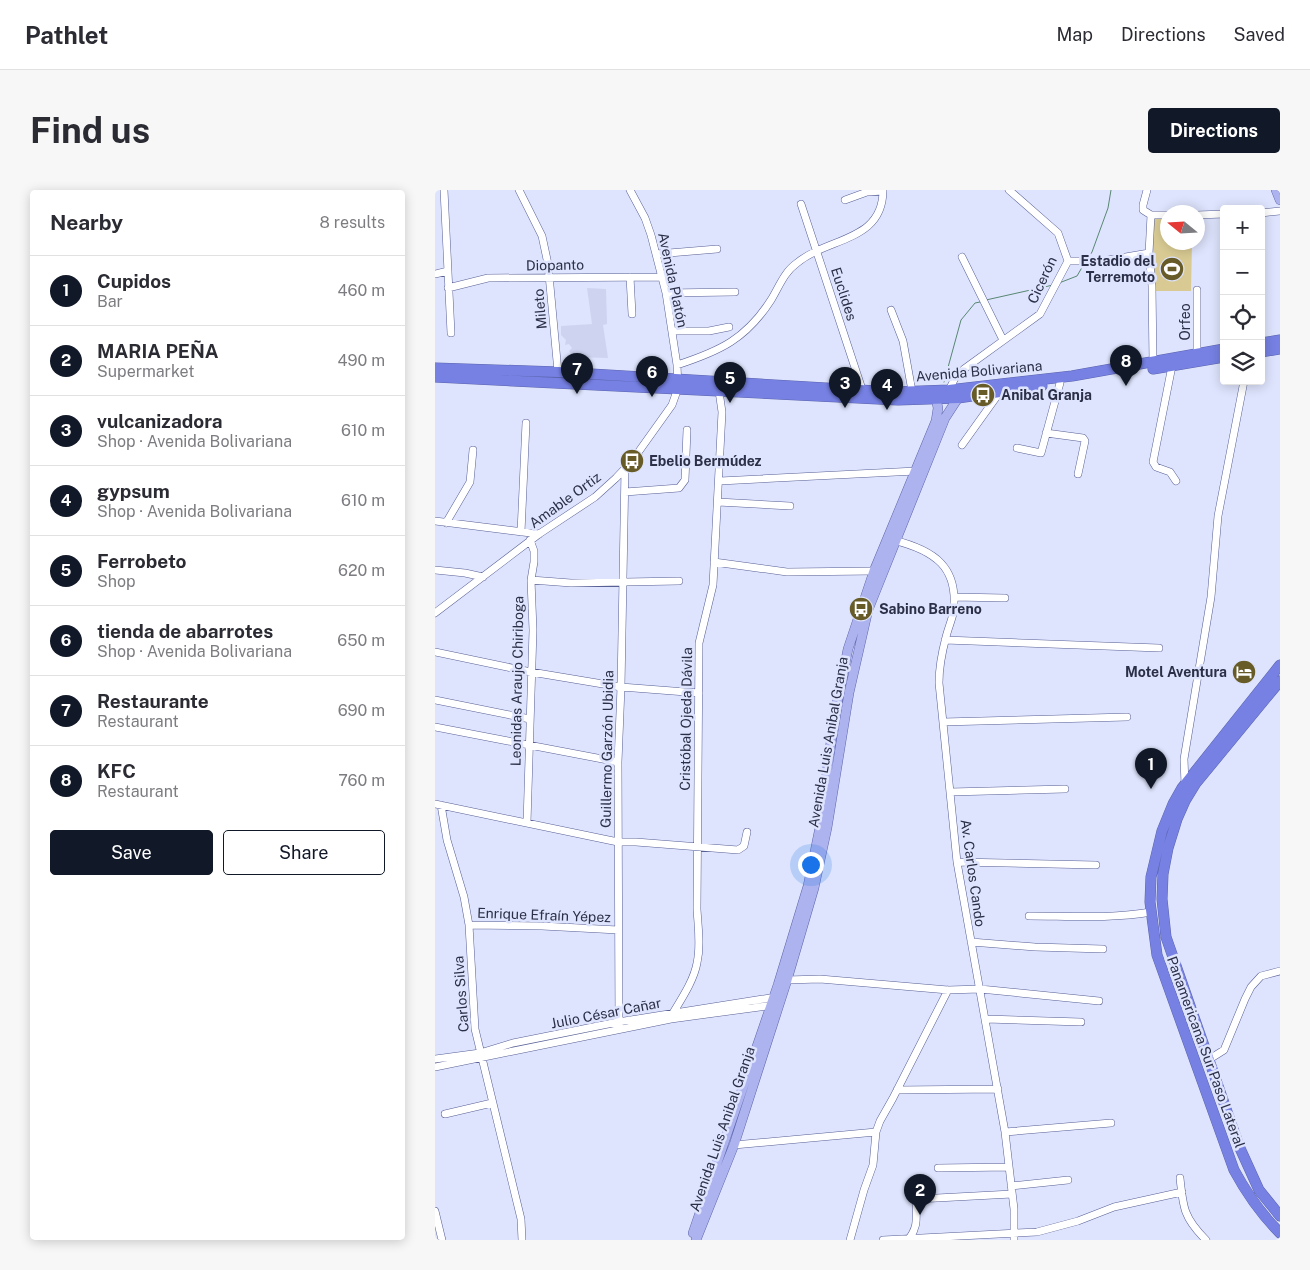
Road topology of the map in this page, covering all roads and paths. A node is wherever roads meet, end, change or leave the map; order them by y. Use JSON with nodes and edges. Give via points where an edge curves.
{"nodes":[{"id":1,"x":444,"y":190,"type":"edge"},
{"id":2,"x":519,"y":190,"type":"edge"},
{"id":3,"x":630,"y":190,"type":"edge"},
{"id":4,"x":883,"y":190,"type":"edge"},
{"id":5,"x":1009,"y":190,"type":"edge"},
{"id":6,"x":1147,"y":190,"type":"edge"},
{"id":7,"x":1276,"y":190,"type":"edge"},
{"id":8,"x":845,"y":200,"type":"dead end"},
{"id":9,"x":1280,"y":200,"type":"edge"},
{"id":10,"x":801,"y":204,"type":"dead end"},
{"id":11,"x":1280,"y":211,"type":"edge"},
{"id":12,"x":1265,"y":212,"type":"edge"},
{"id":13,"x":1220,"y":214,"type":"edge"},
{"id":14,"x":1151,"y":215,"type":"junction"},
{"id":15,"x":1160,"y":215,"type":"edge"},
{"id":16,"x":1205,"y":215,"type":"edge"},
{"id":17,"x":717,"y":249,"type":"dead end"},
{"id":18,"x":816,"y":250,"type":"junction"},
{"id":19,"x":1149,"y":253,"type":"junction"},
{"id":20,"x":657,"y":254,"type":"junction"},
{"id":21,"x":962,"y":257,"type":"dead end"},
{"id":22,"x":1068,"y":261,"type":"junction"},
{"id":23,"x":448,"y":271,"type":"junction"},
{"id":24,"x":435,"y":274,"type":"edge"},
{"id":25,"x":662,"y":276,"type":"junction"},
{"id":26,"x":549,"y":277,"type":"junction"},
{"id":27,"x":630,"y":277,"type":"junction"},
{"id":28,"x":448,"y":288,"type":"junction"},
{"id":29,"x":1197,"y":290,"type":"dead end"},
{"id":30,"x":735,"y":292,"type":"dead end"},
{"id":31,"x":666,"y":293,"type":"junction"},
{"id":32,"x":891,"y":310,"type":"dead end"},
{"id":33,"x":632,"y":314,"type":"dead end"},
{"id":34,"x":729,"y":327,"type":"dead end"},
{"id":35,"x":671,"y":331,"type":"junction"},
{"id":36,"x":451,"y":333,"type":"dead end"},
{"id":37,"x":1003,"y":340,"type":"junction"},
{"id":38,"x":1280,"y":340,"type":"edge"},
{"id":39,"x":1265,"y":343,"type":"edge"},
{"id":40,"x":1280,"y":349,"type":"edge"},
{"id":41,"x":1220,"y":350,"type":"edge"},
{"id":42,"x":1265,"y":351,"type":"edge"},
{"id":43,"x":1197,"y":354,"type":"junction"},
{"id":44,"x":1220,"y":359,"type":"edge"},
{"id":45,"x":1153,"y":362,"type":"junction"},
{"id":46,"x":677,"y":365,"type":"junction"},
{"id":47,"x":1172,"y":366,"type":"junction"},
{"id":48,"x":435,"y":368,"type":"edge"},
{"id":49,"x":558,"y":372,"type":"junction"},
{"id":50,"x":435,"y":377,"type":"edge"},
{"id":51,"x":1060,"y":383,"type":"junction"},
{"id":52,"x":678,"y":384,"type":"junction"},
{"id":53,"x":1243,"y":385,"type":"edge"},
{"id":54,"x":949,"y":390,"type":"junction"},
{"id":55,"x":719,"y":391,"type":"junction"},
{"id":56,"x":861,"y":391,"type":"junction"},
{"id":57,"x":912,"y":391,"type":"junction"},
{"id":58,"x":1000,"y":392,"type":"junction"},
{"id":59,"x":958,"y":398,"type":"junction"},
{"id":60,"x":936,"y":399,"type":"junction"},
{"id":61,"x":527,"y":423,"type":"dead end"},
{"id":62,"x":687,"y":430,"type":"dead end"},
{"id":63,"x":1046,"y":433,"type":"junction"},
{"id":64,"x":962,"y":445,"type":"dead end"},
{"id":65,"x":1017,"y":448,"type":"dead end"},
{"id":66,"x":473,"y":450,"type":"dead end"},
{"id":67,"x":625,"y":469,"type":"junction"},
{"id":68,"x":916,"y":470,"type":"junction"},
{"id":69,"x":1078,"y":474,"type":"dead end"},
{"id":70,"x":720,"y":481,"type":"junction"},
{"id":71,"x":1176,"y":481,"type":"dead end"},
{"id":72,"x":625,"y":492,"type":"junction"},
{"id":73,"x":718,"y":502,"type":"junction"},
{"id":74,"x":790,"y":506,"type":"dead end"},
{"id":75,"x":435,"y":521,"type":"edge"},
{"id":76,"x":446,"y":523,"type":"junction"},
{"id":77,"x":521,"y":532,"type":"junction"},
{"id":78,"x":539,"y":534,"type":"junction"},
{"id":79,"x":892,"y":539,"type":"junction"},
{"id":80,"x":530,"y":540,"type":"junction"},
{"id":81,"x":714,"y":562,"type":"junction"},
{"id":82,"x":435,"y":570,"type":"edge"},
{"id":83,"x":874,"y":572,"type":"junction"},
{"id":84,"x":483,"y":577,"type":"junction"},
{"id":85,"x":531,"y":580,"type":"junction"},
{"id":86,"x":679,"y":581,"type":"dead end"},
{"id":87,"x":623,"y":582,"type":"junction"},
{"id":88,"x":954,"y":598,"type":"junction"},
{"id":89,"x":1005,"y":598,"type":"dead end"},
{"id":90,"x":435,"y":613,"type":"edge"},
{"id":91,"x":945,"y":640,"type":"junction"},
{"id":92,"x":1159,"y":648,"type":"dead end"},
{"id":93,"x":435,"y":652,"type":"edge"},
{"id":94,"x":1280,"y":665,"type":"edge"},
{"id":95,"x":531,"y":672,"type":"junction"},
{"id":96,"x":1280,"y":680,"type":"edge"},
{"id":97,"x":621,"y":687,"type":"junction"},
{"id":98,"x":699,"y":693,"type":"junction"},
{"id":99,"x":435,"y":700,"type":"edge"},
{"id":100,"x":1127,"y":717,"type":"dead end"},
{"id":101,"x":530,"y":719,"type":"junction"},
{"id":102,"x":943,"y":722,"type":"junction"},
{"id":103,"x":435,"y":727,"type":"edge"},
{"id":104,"x":529,"y":745,"type":"junction"},
{"id":105,"x":618,"y":762,"type":"junction"},
{"id":106,"x":1185,"y":784,"type":"junction"},
{"id":107,"x":1065,"y":789,"type":"dead end"},
{"id":108,"x":950,"y":792,"type":"junction"},
{"id":109,"x":438,"y":805,"type":"edge"},
{"id":110,"x":527,"y":823,"type":"junction"},
{"id":111,"x":747,"y":832,"type":"dead end"},
{"id":112,"x":618,"y":842,"type":"junction"},
{"id":113,"x":697,"y":847,"type":"junction"},
{"id":114,"x":957,"y":862,"type":"junction"},
{"id":115,"x":1096,"y":865,"type":"dead end"},
{"id":116,"x":1151,"y":912,"type":"junction"},
{"id":117,"x":1029,"y":916,"type":"dead end"},
{"id":118,"x":469,"y":925,"type":"junction"},
{"id":119,"x":618,"y":930,"type":"junction"},
{"id":120,"x":971,"y":942,"type":"junction"},
{"id":121,"x":1103,"y":950,"type":"dead end"},
{"id":122,"x":1280,"y":971,"type":"edge"},
{"id":123,"x":787,"y":980,"type":"junction"},
{"id":124,"x":981,"y":989,"type":"junction"},
{"id":125,"x":948,"y":990,"type":"junction"},
{"id":126,"x":777,"y":1000,"type":"junction"},
{"id":127,"x":1099,"y":1001,"type":"dead end"},
{"id":128,"x":673,"y":1013,"type":"junction"},
{"id":129,"x":986,"y":1019,"type":"junction"},
{"id":130,"x":1081,"y":1022,"type":"dead end"},
{"id":131,"x":618,"y":1026,"type":"junction"},
{"id":132,"x":481,"y":1055,"type":"junction"},
{"id":133,"x":435,"y":1059,"type":"edge"},
{"id":134,"x":1208,"y":1060,"type":"junction"},
{"id":135,"x":435,"y":1067,"type":"edge"},
{"id":136,"x":998,"y":1089,"type":"junction"},
{"id":137,"x":897,"y":1090,"type":"junction"},
{"id":138,"x":492,"y":1103,"type":"junction"},
{"id":139,"x":445,"y":1114,"type":"dead end"},
{"id":140,"x":1111,"y":1123,"type":"dead end"},
{"id":141,"x":876,"y":1132,"type":"junction"},
{"id":142,"x":1005,"y":1132,"type":"junction"},
{"id":143,"x":734,"y":1145,"type":"junction"},
{"id":144,"x":1009,"y":1167,"type":"junction"},
{"id":145,"x":938,"y":1168,"type":"dead end"},
{"id":146,"x":1181,"y":1178,"type":"dead end"},
{"id":147,"x":1068,"y":1180,"type":"dead end"},
{"id":148,"x":1012,"y":1190,"type":"junction"},
{"id":149,"x":1182,"y":1192,"type":"junction"},
{"id":150,"x":435,"y":1212,"type":"edge"},
{"id":151,"x":1280,"y":1216,"type":"edge"},
{"id":152,"x":1280,"y":1233,"type":"edge"},
{"id":153,"x":1014,"y":1237,"type":"edge"},
{"id":154,"x":442,"y":1240,"type":"edge"},
{"id":155,"x":521,"y":1240,"type":"edge"},
{"id":156,"x":691,"y":1240,"type":"edge"},
{"id":157,"x":696,"y":1240,"type":"edge"},
{"id":158,"x":850,"y":1240,"type":"edge"},
{"id":159,"x":883,"y":1240,"type":"edge"},
{"id":160,"x":908,"y":1240,"type":"edge"},
{"id":161,"x":1206,"y":1240,"type":"edge"}],
"edges":[{"from":1,"to":23,"type":"street"},
{"from":2,"to":26,"type":"street","name":"Mileto","via":[[542,236]]},
{"from":3,"to":20,"type":"street","name":"Avenida Platón","via":[[645,218]]},
{"from":4,"to":8,"type":"street"},
{"from":4,"to":18,"type":"street","via":[[883,203],[871,225]]},
{"from":5,"to":22,"type":"street","name":"Cicerón","via":[[1057,234]]},
{"from":6,"to":14,"type":"street","via":[[1143,210]]},
{"from":7,"to":9,"type":"main road"},
{"from":10,"to":18,"type":"street","name":"Euclides"},
{"from":11,"to":12,"type":"street"},
{"from":13,"to":16,"type":"street"},
{"from":14,"to":15,"type":"street"},
{"from":14,"to":19,"type":"street"},
{"from":17,"to":20,"type":"street"},
{"from":18,"to":46,"type":"street","via":[[787,271],[753,324],[731,343]]},
{"from":18,"to":56,"type":"street","name":"Euclides"},
{"from":19,"to":22,"type":"street","via":[[1102,261]]},
{"from":19,"to":45,"type":"street","via":[[1153,286]]},
{"from":20,"to":25,"type":"street","name":"Avenida Platón"},
{"from":21,"to":37,"type":"street"},
{"from":22,"to":37,"type":"street","name":"Cicerón","via":[[1039,314]]},
{"from":23,"to":24,"type":"street"},
{"from":23,"to":28,"type":"street"},
{"from":25,"to":27,"type":"street","name":"Diopanto"},
{"from":25,"to":31,"type":"street","name":"Avenida Platón"},
{"from":26,"to":27,"type":"street","name":"Diopanto"},
{"from":26,"to":28,"type":"street","name":"Diopanto","via":[[488,278]]},
{"from":26,"to":49,"type":"street","name":"Mileto"},
{"from":27,"to":33,"type":"street"},
{"from":28,"to":36,"type":"street"},
{"from":29,"to":43,"type":"street","name":"Orfeo"},
{"from":30,"to":31,"type":"street"},
{"from":31,"to":35,"type":"street","name":"Avenida Platón"},
{"from":32,"to":57,"type":"street","via":[[903,341]]},
{"from":34,"to":35,"type":"street","via":[[709,332]]},
{"from":35,"to":46,"type":"street","name":"Avenida Platón"},
{"from":37,"to":54,"type":"street","name":"Cicerón","via":[[964,369]]},
{"from":38,"to":39,"type":"highway"},
{"from":40,"to":42,"type":"highway"},
{"from":41,"to":43,"type":"highway","name":"Avenida Bolivariana"},
{"from":43,"to":45,"type":"highway","name":"Avenida Bolivariana"},
{"from":44,"to":47,"type":"highway","name":"Avenida Bolivariana"},
{"from":45,"to":54,"type":"highway","name":"Avenida Bolivariana","via":[[1072,376]]},
{"from":46,"to":52,"type":"street","name":"Avenida Platón"},
{"from":47,"to":51,"type":"highway","name":"Avenida Bolivariana"},
{"from":47,"to":71,"type":"street","via":[[1153,462],[1156,467],[1171,472]]},
{"from":48,"to":49,"type":"highway","name":"Avenida Bolivariana"},
{"from":49,"to":52,"type":"highway","name":"Avenida Bolivariana"},
{"from":50,"to":52,"type":"highway","name":"Avenida Bolivariana"},
{"from":51,"to":58,"type":"highway","name":"Avenida Bolivariana"},
{"from":51,"to":63,"type":"street"},
{"from":52,"to":55,"type":"highway","name":"Avenida Bolivariana"},
{"from":52,"to":56,"type":"highway","name":"Avenida Bolivariana"},
{"from":52,"to":67,"type":"street","name":"Amable Ortiz","via":[[672,405]]},
{"from":53,"to":106,"type":"street","via":[[1218,516],[1211,597],[1184,759]]},
{"from":54,"to":57,"type":"highway","name":"Avenida Bolivariana"},
{"from":55,"to":60,"type":"highway","name":"Avenida Bolivariana"},
{"from":55,"to":70,"type":"street","name":"Cristóbal Ojeda Dávila","via":[[722,412]]},
{"from":56,"to":57,"type":"highway","name":"Avenida Bolivariana"},
{"from":58,"to":59,"type":"highway","name":"Avenida Bolivariana"},
{"from":58,"to":64,"type":"street"},
{"from":59,"to":60,"type":"highway","name":"Avenida Bolivariana"},
{"from":59,"to":79,"type":"main road","name":"Avenida Luis Anibal Granja","via":[[945,418]]},
{"from":60,"to":68,"type":"main road","name":"Avenida Luis Anibal Granja","via":[[936,421]]},
{"from":61,"to":77,"type":"street"},
{"from":62,"to":72,"type":"street","via":[[683,484],[679,488]]},
{"from":63,"to":65,"type":"street","via":[[1041,453]]},
{"from":63,"to":69,"type":"street","via":[[1083,438]]},
{"from":66,"to":76,"type":"street","via":[[469,482]]},
{"from":67,"to":72,"type":"street","name":"Guillermo Garzón Ubidia"},
{"from":67,"to":78,"type":"street","name":"Amable Ortiz","via":[[595,497]]},
{"from":68,"to":70,"type":"street"},
{"from":68,"to":79,"type":"main road","name":"Avenida Luis Anibal Granja"},
{"from":70,"to":73,"type":"street","name":"Cristóbal Ojeda Dávila"},
{"from":72,"to":87,"type":"street","name":"Guillermo Garzón Ubidia"},
{"from":73,"to":74,"type":"street"},
{"from":73,"to":81,"type":"street","name":"Cristóbal Ojeda Dávila"},
{"from":75,"to":76,"type":"street"},
{"from":76,"to":77,"type":"street"},
{"from":77,"to":78,"type":"street"},
{"from":78,"to":80,"type":"street","name":"Amable Ortiz"},
{"from":79,"to":83,"type":"main road","name":"Avenida Luis Anibal Granja"},
{"from":79,"to":88,"type":"street","name":"Av. Carlos Cando","via":[[928,552],[942,565],[951,580]]},
{"from":79,"to":123,"type":"main road","name":"Avenida Luis Anibal Granja","via":[[866,618],[849,693],[814,888]]},
{"from":80,"to":84,"type":"street","name":"Amable Ortiz"},
{"from":80,"to":85,"type":"street","name":"Leonidas Araujo Chiriboga","via":[[534,551]]},
{"from":81,"to":83,"type":"street","via":[[787,572]]},
{"from":81,"to":98,"type":"street","name":"Cristóbal Ojeda Dávila","via":[[713,584],[699,643]]},
{"from":82,"to":84,"type":"street"},
{"from":83,"to":126,"type":"main road","name":"Avenida Luis Anibal Granja","via":[[839,691],[820,827],[808,886]]},
{"from":84,"to":90,"type":"street","name":"Amable Ortiz"},
{"from":85,"to":87,"type":"street","via":[[571,584]]},
{"from":85,"to":95,"type":"street","name":"Leonidas Araujo Chiriboga"},
{"from":86,"to":87,"type":"street"},
{"from":87,"to":97,"type":"street","name":"Guillermo Garzón Ubidia"},
{"from":88,"to":89,"type":"street"},
{"from":88,"to":91,"type":"street","name":"Av. Carlos Cando","via":[[953,616]]},
{"from":91,"to":92,"type":"street"},
{"from":91,"to":102,"type":"street","name":"Av. Carlos Cando","via":[[939,671]]},
{"from":93,"to":95,"type":"street"},
{"from":94,"to":106,"type":"highway","name":"Panamericana Sur Paso Lateral"},
{"from":95,"to":97,"type":"street"},
{"from":95,"to":101,"type":"street","name":"Leonidas Araujo Chiriboga"},
{"from":96,"to":134,"type":"highway","via":[[1185,801],[1168,848],[1163,874],[1166,937]]},
{"from":97,"to":98,"type":"street"},
{"from":97,"to":105,"type":"street","name":"Guillermo Garzón Ubidia"},
{"from":98,"to":113,"type":"street","name":"Cristóbal Ojeda Dávila"},
{"from":99,"to":101,"type":"street"},
{"from":100,"to":102,"type":"street"},
{"from":101,"to":104,"type":"street","name":"Leonidas Araujo Chiriboga"},
{"from":102,"to":108,"type":"street","name":"Av. Carlos Cando"},
{"from":103,"to":104,"type":"street"},
{"from":104,"to":105,"type":"street"},
{"from":104,"to":110,"type":"street","name":"Leonidas Araujo Chiriboga"},
{"from":105,"to":112,"type":"street","name":"Guillermo Garzón Ubidia"},
{"from":106,"to":116,"type":"highway","name":"Panamericana Sur Paso Lateral","via":[[1173,804],[1155,856]]},
{"from":107,"to":108,"type":"street"},
{"from":108,"to":114,"type":"street","name":"Av. Carlos Cando"},
{"from":109,"to":110,"type":"street"},
{"from":109,"to":118,"type":"street","name":"Carlos Silva"},
{"from":110,"to":112,"type":"street"},
{"from":111,"to":113,"type":"street","via":[[744,846],[738,850]]},
{"from":112,"to":113,"type":"street"},
{"from":112,"to":119,"type":"street","name":"Guillermo Garzón Ubidia"},
{"from":113,"to":128,"type":"street","name":"Cristóbal Ojeda Dávila","via":[[697,964]]},
{"from":114,"to":115,"type":"street"},
{"from":114,"to":120,"type":"street","name":"Av. Carlos Cando"},
{"from":116,"to":117,"type":"street"},
{"from":116,"to":152,"type":"highway","name":"Panamericana Sur Paso Lateral","via":[[1162,972],[1234,1170],[1256,1207]]},
{"from":118,"to":119,"type":"street","name":"Enrique Efraín Yépez"},
{"from":118,"to":132,"type":"street","name":"Carlos Silva","via":[[475,1029]]},
{"from":119,"to":131,"type":"street","name":"Guillermo Garzón Ubidia"},
{"from":120,"to":121,"type":"street"},
{"from":120,"to":124,"type":"street","name":"Av. Carlos Cando"},
{"from":122,"to":134,"type":"street","via":[[1261,976],[1251,987],[1224,1050]]},
{"from":123,"to":125,"type":"street","via":[[820,979]]},
{"from":123,"to":126,"type":"main road","name":"Avenida Luis Anibal Granja"},
{"from":124,"to":125,"type":"street"},
{"from":124,"to":127,"type":"street"},
{"from":124,"to":129,"type":"street","name":"Av. Carlos Cando"},
{"from":125,"to":137,"type":"street"},
{"from":126,"to":128,"type":"street","name":"Julio César Cañar"},
{"from":126,"to":131,"type":"street","name":"Julio César Cañar"},
{"from":126,"to":143,"type":"main road","name":"Avenida Luis Anibal Granja"},
{"from":126,"to":156,"type":"main road","name":"Avenida Luis Anibal Granja"},
{"from":128,"to":131,"type":"street","name":"Julio César Cañar"},
{"from":129,"to":130,"type":"street"},
{"from":129,"to":136,"type":"street","name":"Av. Carlos Cando"},
{"from":131,"to":132,"type":"street","name":"Julio César Cañar","via":[[513,1043]]},
{"from":132,"to":133,"type":"street","name":"Julio César Cañar"},
{"from":132,"to":135,"type":"street","name":"Julio César Cañar"},
{"from":132,"to":138,"type":"street","name":"Carlos Silva"},
{"from":134,"to":151,"type":"highway","via":[[1249,1170],[1259,1190]]},
{"from":136,"to":137,"type":"street"},
{"from":136,"to":142,"type":"street","name":"Av. Carlos Cando"},
{"from":137,"to":141,"type":"street"},
{"from":138,"to":139,"type":"street"},
{"from":138,"to":155,"type":"street","name":"Carlos Silva","via":[[521,1220]]},
{"from":140,"to":142,"type":"street"},
{"from":141,"to":143,"type":"street"},
{"from":141,"to":158,"type":"street","via":[[873,1165]]},
{"from":142,"to":144,"type":"street","name":"Av. Carlos Cando"},
{"from":143,"to":157,"type":"main road","name":"Avenida Luis Anibal Granja"},
{"from":144,"to":145,"type":"street"},
{"from":144,"to":148,"type":"street","name":"Av. Carlos Cando"},
{"from":146,"to":149,"type":"street"},
{"from":147,"to":148,"type":"street"},
{"from":148,"to":153,"type":"street","name":"Av. Carlos Cando"},
{"from":148,"to":160,"type":"street","via":[[918,1199],[917,1225]]},
{"from":149,"to":153,"type":"street","via":[[1114,1207],[1078,1221]]},
{"from":149,"to":161,"type":"street","via":[[1184,1208],[1192,1226]]},
{"from":150,"to":154,"type":"street"},
{"from":153,"to":160,"type":"street"},
{"from":159,"to":160,"type":"street"}]}
